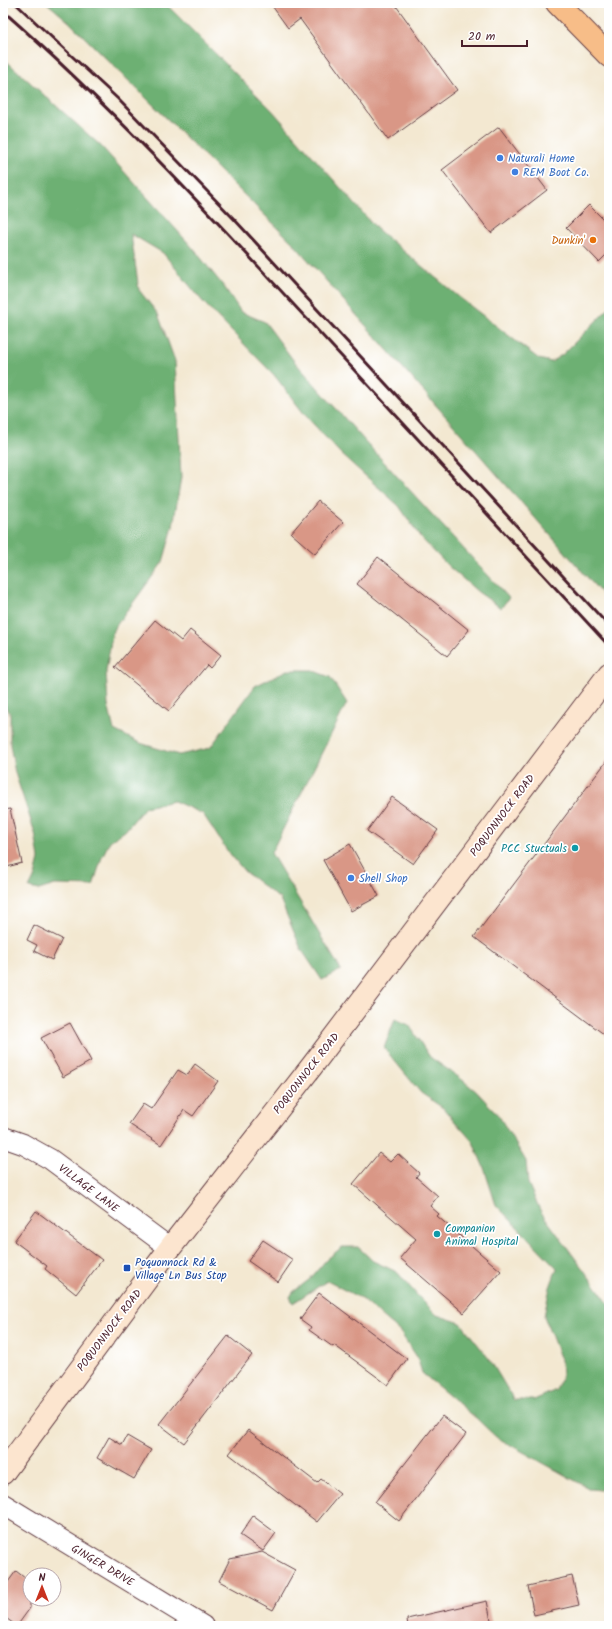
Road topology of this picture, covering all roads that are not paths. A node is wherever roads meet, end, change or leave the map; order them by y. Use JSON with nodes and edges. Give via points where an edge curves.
{"nodes":[{"id":1,"x":557,"y":3,"type":"edge"},
{"id":2,"x":609,"y":56,"type":"edge"},
{"id":3,"x":609,"y":674,"type":"edge"},
{"id":4,"x":3,"y":1137,"type":"edge"},
{"id":5,"x":170,"y":1248,"type":"junction"},
{"id":6,"x":3,"y":1473,"type":"edge"},
{"id":7,"x":3,"y":1504,"type":"edge"},
{"id":8,"x":203,"y":1626,"type":"edge"}],
"edges":[{"from":1,"to":2,"type":"main road"},
{"from":3,"to":5,"type":"street","name":"POQUONNOCK ROAD","via":[[312,1066]]},
{"from":4,"to":5,"type":"street","name":"VILLAGE LANE","via":[[23,1144],[50,1159]]},
{"from":5,"to":6,"type":"street","name":"POQUONNOCK ROAD"},
{"from":7,"to":8,"type":"street","name":"GINGER DRIVE"}]}
